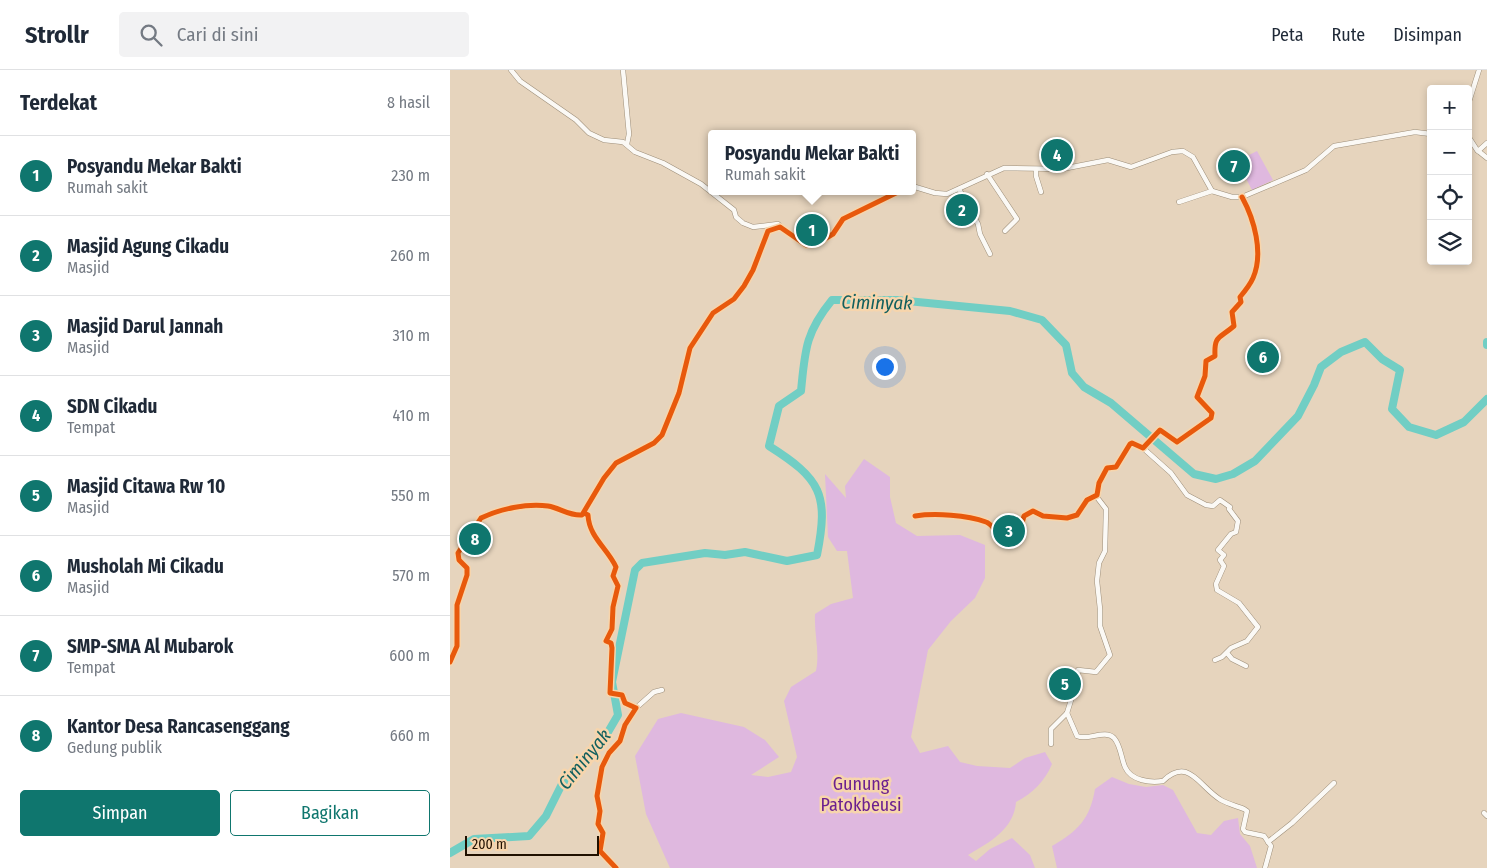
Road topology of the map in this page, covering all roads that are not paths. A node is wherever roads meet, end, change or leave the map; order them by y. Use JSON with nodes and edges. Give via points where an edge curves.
{"nodes":[{"id":1,"x":511,"y":70,"type":"edge"},
{"id":2,"x":623,"y":70,"type":"edge"},
{"id":3,"x":1479,"y":70,"type":"edge"},
{"id":4,"x":1472,"y":92,"type":"edge"},
{"id":5,"x":1427,"y":134,"type":"edge"},
{"id":6,"x":1472,"y":142,"type":"edge"},
{"id":7,"x":1487,"y":142,"type":"edge"},
{"id":8,"x":627,"y":144,"type":"junction"},
{"id":9,"x":1478,"y":151,"type":"junction"},
{"id":10,"x":1487,"y":158,"type":"edge"},
{"id":11,"x":1036,"y":170,"type":"junction"},
{"id":12,"x":987,"y":174,"type":"junction"},
{"id":13,"x":916,"y":187,"type":"edge"},
{"id":14,"x":959,"y":189,"type":"junction"},
{"id":15,"x":708,"y":190,"type":"edge"},
{"id":16,"x":1212,"y":191,"type":"junction"},
{"id":17,"x":1042,"y":192,"type":"dead end"},
{"id":18,"x":715,"y":195,"type":"edge"},
{"id":19,"x":892,"y":195,"type":"edge"},
{"id":20,"x":1242,"y":197,"type":"junction"},
{"id":21,"x":1179,"y":202,"type":"dead end"},
{"id":22,"x":784,"y":230,"type":"junction"},
{"id":23,"x":1004,"y":231,"type":"dead end"},
{"id":24,"x":990,"y":254,"type":"dead end"},
{"id":25,"x":1143,"y":448,"type":"junction"},
{"id":26,"x":1096,"y":496,"type":"junction"},
{"id":27,"x":584,"y":513,"type":"junction"},
{"id":28,"x":915,"y":516,"type":"dead end"},
{"id":29,"x":1227,"y":653,"type":"junction"},
{"id":30,"x":1215,"y":660,"type":"dead end"},
{"id":31,"x":450,"y":662,"type":"edge"},
{"id":32,"x":1246,"y":666,"type":"dead end"},
{"id":33,"x":662,"y":690,"type":"dead end"},
{"id":34,"x":636,"y":708,"type":"junction"},
{"id":35,"x":1067,"y":713,"type":"junction"},
{"id":36,"x":1051,"y":744,"type":"dead end"},
{"id":37,"x":1334,"y":783,"type":"dead end"},
{"id":38,"x":1268,"y":842,"type":"junction"},
{"id":39,"x":616,"y":868,"type":"edge"},
{"id":40,"x":1265,"y":868,"type":"edge"}],
"edges":[{"from":1,"to":8,"type":"street","via":[[589,133],[604,140]]},
{"from":2,"to":8,"type":"street","via":[[629,134]]},
{"from":3,"to":4,"type":"street"},
{"from":5,"to":20,"type":"street","via":[[1415,132],[1334,146],[1306,170]]},
{"from":6,"to":9,"type":"street"},
{"from":7,"to":9,"type":"street"},
{"from":8,"to":15,"type":"street","via":[[635,152],[663,163]]},
{"from":9,"to":10,"type":"street"},
{"from":11,"to":12,"type":"street","via":[[1004,168]]},
{"from":11,"to":16,"type":"street","via":[[1062,169],[1103,160],[1131,167],[1183,151],[1193,158]]},
{"from":11,"to":17,"type":"street"},
{"from":12,"to":14,"type":"street"},
{"from":12,"to":23,"type":"street","via":[[1017,219]]},
{"from":13,"to":14,"type":"street","via":[[941,194]]},
{"from":14,"to":24,"type":"street"},
{"from":16,"to":20,"type":"street","via":[[1232,198]]},
{"from":16,"to":21,"type":"street"},
{"from":18,"to":22,"type":"street","via":[[734,210],[743,223],[753,227],[778,224]]},
{"from":19,"to":22,"type":"street","via":[[843,219],[832,234],[819,243],[806,245]]},
{"from":20,"to":25,"type":"street","via":[[1252,219],[1258,262],[1254,277],[1232,312],[1234,326],[1218,338],[1215,356],[1206,361],[1205,376],[1197,397],[1212,416],[1175,442],[1158,430]]},
{"from":22,"to":27,"type":"street","via":[[775,227],[768,231],[754,270],[744,286],[734,299],[713,313],[690,348],[679,393],[662,435],[654,443],[616,463]]},
{"from":25,"to":26,"type":"street","via":[[1132,443],[1116,467],[1107,468]]},
{"from":25,"to":29,"type":"street","via":[[1171,473],[1188,495],[1206,505],[1213,506],[1220,500],[1230,507],[1238,521],[1236,532],[1218,550],[1224,555],[1220,560],[1224,566],[1216,584],[1217,590],[1239,603],[1258,627],[1248,641]]},
{"from":26,"to":28,"type":"street","via":[[1087,500],[1077,515],[1067,518],[1042,516],[1036,511],[1026,514],[1020,530],[1013,534],[1000,533],[988,523],[978,520],[941,514]]},
{"from":26,"to":35,"type":"street","via":[[1106,509],[1105,551],[1099,563],[1097,581],[1100,626],[1110,655],[1096,672],[1078,670]]},
{"from":27,"to":31,"type":"street","via":[[572,516],[556,508],[539,506],[482,518],[458,553],[468,572],[457,605],[457,646]]},
{"from":27,"to":34,"type":"street","via":[[588,515],[596,540],[609,552],[616,566],[613,576],[618,589],[606,641],[612,645],[609,683],[612,695],[621,694],[624,703]]},
{"from":29,"to":30,"type":"street"},
{"from":29,"to":32,"type":"street"},
{"from":33,"to":34,"type":"street","via":[[654,692]]},
{"from":34,"to":39,"type":"street","via":[[620,741],[602,767],[597,796],[598,824],[603,837],[600,851]]},
{"from":35,"to":36,"type":"street","via":[[1051,729]]},
{"from":35,"to":38,"type":"street","via":[[1074,732],[1081,738],[1106,735],[1115,739],[1125,767],[1141,780],[1163,781],[1173,772],[1184,771],[1221,800],[1247,811],[1245,832],[1260,834]]},
{"from":37,"to":38,"type":"street"},
{"from":38,"to":40,"type":"street","via":[[1271,852]]}]}
